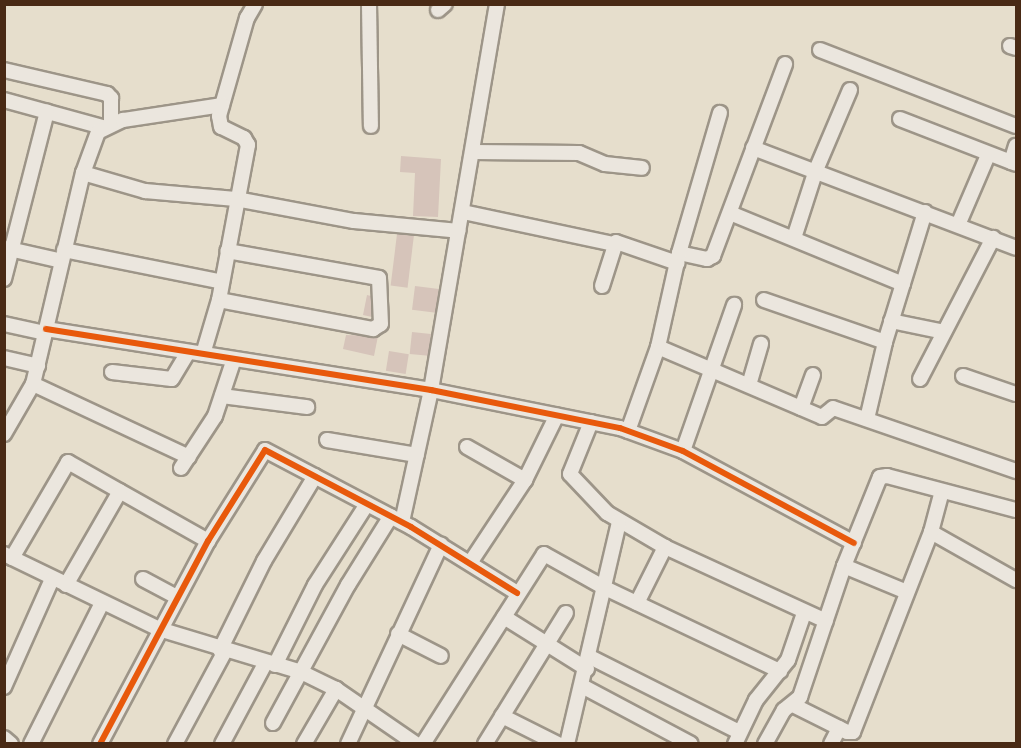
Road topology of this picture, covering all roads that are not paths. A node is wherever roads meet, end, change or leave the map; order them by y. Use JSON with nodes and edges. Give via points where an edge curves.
{"nodes":[{"id":1,"x":255,"y":4,"type":"edge"},
{"id":2,"x":369,"y":4,"type":"edge"},
{"id":3,"x":497,"y":4,"type":"edge"},
{"id":4,"x":820,"y":50,"type":"dead end"},
{"id":5,"x":785,"y":64,"type":"dead end"},
{"id":6,"x":4,"y":70,"type":"edge"},
{"id":7,"x":850,"y":90,"type":"dead end"},
{"id":8,"x":4,"y":100,"type":"edge"},
{"id":9,"x":222,"y":105,"type":"junction"},
{"id":10,"x":47,"y":111,"type":"junction"},
{"id":11,"x":720,"y":113,"type":"dead end"},
{"id":12,"x":900,"y":119,"type":"dead end"},
{"id":13,"x":107,"y":125,"type":"junction"},
{"id":14,"x":371,"y":126,"type":"dead end"},
{"id":15,"x":1017,"y":126,"type":"edge"},
{"id":16,"x":1017,"y":146,"type":"edge"},
{"id":17,"x":753,"y":148,"type":"junction"},
{"id":18,"x":474,"y":152,"type":"junction"},
{"id":19,"x":988,"y":155,"type":"junction"},
{"id":20,"x":1014,"y":163,"type":"edge"},
{"id":21,"x":642,"y":168,"type":"dead end"},
{"id":22,"x":816,"y":170,"type":"junction"},
{"id":23,"x":83,"y":173,"type":"junction"},
{"id":24,"x":236,"y":199,"type":"junction"},
{"id":25,"x":463,"y":212,"type":"junction"},
{"id":26,"x":926,"y":212,"type":"junction"},
{"id":27,"x":730,"y":213,"type":"junction"},
{"id":28,"x":958,"y":225,"type":"junction"},
{"id":29,"x":459,"y":231,"type":"junction"},
{"id":30,"x":794,"y":238,"type":"junction"},
{"id":31,"x":993,"y":238,"type":"junction"},
{"id":32,"x":614,"y":244,"type":"junction"},
{"id":33,"x":8,"y":248,"type":"edge"},
{"id":34,"x":1017,"y":248,"type":"edge"},
{"id":35,"x":227,"y":251,"type":"junction"},
{"id":36,"x":63,"y":255,"type":"junction"},
{"id":37,"x":678,"y":258,"type":"junction"},
{"id":38,"x":4,"y":279,"type":"edge"},
{"id":39,"x":222,"y":282,"type":"junction"},
{"id":40,"x":903,"y":284,"type":"junction"},
{"id":41,"x":602,"y":286,"type":"dead end"},
{"id":42,"x":219,"y":300,"type":"junction"},
{"id":43,"x":764,"y":300,"type":"dead end"},
{"id":44,"x":734,"y":305,"type":"dead end"},
{"id":45,"x":891,"y":321,"type":"junction"},
{"id":46,"x":4,"y":324,"type":"edge"},
{"id":47,"x":45,"y":331,"type":"junction"},
{"id":48,"x":944,"y":332,"type":"junction"},
{"id":49,"x":885,"y":342,"type":"junction"},
{"id":50,"x":761,"y":344,"type":"dead end"},
{"id":51,"x":658,"y":347,"type":"junction"},
{"id":52,"x":188,"y":352,"type":"junction"},
{"id":53,"x":203,"y":354,"type":"junction"},
{"id":54,"x":4,"y":358,"type":"edge"},
{"id":55,"x":234,"y":359,"type":"junction"},
{"id":56,"x":38,"y":366,"type":"junction"},
{"id":57,"x":712,"y":368,"type":"junction"},
{"id":58,"x":112,"y":372,"type":"dead end"},
{"id":59,"x":813,"y":375,"type":"dead end"},
{"id":60,"x":963,"y":376,"type":"dead end"},
{"id":61,"x":920,"y":379,"type":"dead end"},
{"id":62,"x":33,"y":384,"type":"junction"},
{"id":63,"x":749,"y":385,"type":"junction"},
{"id":64,"x":431,"y":390,"type":"junction"},
{"id":65,"x":1017,"y":394,"type":"edge"},
{"id":66,"x":222,"y":396,"type":"junction"},
{"id":67,"x":307,"y":407,"type":"dead end"},
{"id":68,"x":801,"y":408,"type":"junction"},
{"id":69,"x":557,"y":415,"type":"junction"},
{"id":70,"x":867,"y":419,"type":"junction"},
{"id":71,"x":591,"y":422,"type":"junction"},
{"id":72,"x":628,"y":431,"type":"junction"},
{"id":73,"x":4,"y":434,"type":"edge"},
{"id":74,"x":327,"y":440,"type":"dead end"},
{"id":75,"x":467,"y":447,"type":"dead end"},
{"id":76,"x":683,"y":451,"type":"junction"},
{"id":77,"x":417,"y":454,"type":"junction"},
{"id":78,"x":1017,"y":471,"type":"edge"},
{"id":79,"x":315,"y":476,"type":"junction"},
{"id":80,"x":525,"y":480,"type":"junction"},
{"id":81,"x":120,"y":491,"type":"junction"},
{"id":82,"x":942,"y":491,"type":"junction"},
{"id":83,"x":367,"y":504,"type":"junction"},
{"id":84,"x":1017,"y":510,"type":"edge"},
{"id":85,"x":396,"y":519,"type":"junction"},
{"id":86,"x":619,"y":522,"type":"junction"},
{"id":87,"x":931,"y":532,"type":"junction"},
{"id":88,"x":208,"y":542,"type":"junction"},
{"id":89,"x":854,"y":543,"type":"junction"},
{"id":90,"x":441,"y":545,"type":"junction"},
{"id":91,"x":665,"y":547,"type":"junction"},
{"id":92,"x":8,"y":556,"type":"edge"},
{"id":93,"x":470,"y":563,"type":"junction"},
{"id":94,"x":844,"y":566,"type":"junction"},
{"id":95,"x":52,"y":579,"type":"junction"},
{"id":96,"x":143,"y":579,"type":"dead end"},
{"id":97,"x":1017,"y":580,"type":"edge"},
{"id":98,"x":66,"y":585,"type":"junction"},
{"id":99,"x":605,"y":588,"type":"junction"},
{"id":100,"x":907,"y":592,"type":"junction"},
{"id":101,"x":518,"y":593,"type":"junction"},
{"id":102,"x":177,"y":597,"type":"junction"},
{"id":103,"x":102,"y":603,"type":"junction"},
{"id":104,"x":637,"y":603,"type":"junction"},
{"id":105,"x":566,"y":613,"type":"dead end"},
{"id":106,"x":804,"y":613,"type":"junction"},
{"id":107,"x":504,"y":617,"type":"junction"},
{"id":108,"x":826,"y":621,"type":"junction"},
{"id":109,"x":159,"y":629,"type":"junction"},
{"id":110,"x":398,"y":634,"type":"junction"},
{"id":111,"x":547,"y":643,"type":"junction"},
{"id":112,"x":222,"y":650,"type":"junction"},
{"id":113,"x":441,"y":656,"type":"dead end"},
{"id":114,"x":270,"y":663,"type":"junction"},
{"id":115,"x":589,"y":663,"type":"junction"},
{"id":116,"x":780,"y":671,"type":"junction"},
{"id":117,"x":301,"y":672,"type":"junction"},
{"id":118,"x":5,"y":686,"type":"edge"},
{"id":119,"x":582,"y":686,"type":"junction"},
{"id":120,"x":336,"y":689,"type":"junction"},
{"id":121,"x":793,"y":705,"type":"junction"},
{"id":122,"x":367,"y":709,"type":"junction"},
{"id":123,"x":502,"y":716,"type":"junction"},
{"id":124,"x":273,"y":723,"type":"dead end"},
{"id":125,"x":838,"y":728,"type":"junction"},
{"id":126,"x":4,"y":738,"type":"edge"},
{"id":127,"x":737,"y":738,"type":"edge"},
{"id":128,"x":411,"y":742,"type":"edge"},
{"id":129,"x":11,"y":744,"type":"edge"},
{"id":130,"x":31,"y":744,"type":"edge"},
{"id":131,"x":100,"y":744,"type":"edge"},
{"id":132,"x":175,"y":744,"type":"edge"},
{"id":133,"x":222,"y":744,"type":"edge"},
{"id":134,"x":304,"y":744,"type":"edge"},
{"id":135,"x":348,"y":744,"type":"edge"},
{"id":136,"x":423,"y":744,"type":"edge"},
{"id":137,"x":485,"y":744,"type":"edge"},
{"id":138,"x":558,"y":744,"type":"edge"},
{"id":139,"x":567,"y":744,"type":"edge"},
{"id":140,"x":691,"y":744,"type":"edge"},
{"id":141,"x":765,"y":744,"type":"edge"},
{"id":142,"x":831,"y":744,"type":"edge"}],
"edges":[{"from":1,"to":9,"type":"street","via":[[247,18]]},
{"from":2,"to":14,"type":"street"},
{"from":3,"to":18,"type":"street"},
{"from":4,"to":15,"type":"street"},
{"from":5,"to":17,"type":"street"},
{"from":6,"to":13,"type":"street","via":[[107,93],[111,98]]},
{"from":7,"to":22,"type":"street"},
{"from":8,"to":10,"type":"street"},
{"from":9,"to":13,"type":"street"},
{"from":9,"to":24,"type":"street","via":[[221,127],[248,142]]},
{"from":10,"to":13,"type":"street"},
{"from":10,"to":33,"type":"street"},
{"from":11,"to":37,"type":"street"},
{"from":12,"to":19,"type":"street"},
{"from":13,"to":23,"type":"street","via":[[94,140]]},
{"from":16,"to":20,"type":"street"},
{"from":17,"to":22,"type":"street"},
{"from":17,"to":27,"type":"street"},
{"from":18,"to":21,"type":"street","via":[[579,153],[605,164]]},
{"from":18,"to":25,"type":"street"},
{"from":19,"to":20,"type":"street"},
{"from":19,"to":28,"type":"street"},
{"from":22,"to":26,"type":"street"},
{"from":22,"to":30,"type":"street"},
{"from":23,"to":24,"type":"street","via":[[145,190]]},
{"from":23,"to":36,"type":"street"},
{"from":24,"to":29,"type":"street","via":[[354,221]]},
{"from":24,"to":35,"type":"street"},
{"from":25,"to":29,"type":"street"},
{"from":25,"to":32,"type":"street"},
{"from":26,"to":28,"type":"street"},
{"from":26,"to":40,"type":"street"},
{"from":27,"to":30,"type":"street"},
{"from":27,"to":37,"type":"street","via":[[710,259]]},
{"from":28,"to":31,"type":"street"},
{"from":29,"to":64,"type":"street"},
{"from":30,"to":40,"type":"street"},
{"from":31,"to":34,"type":"street"},
{"from":31,"to":48,"type":"street"},
{"from":32,"to":37,"type":"street"},
{"from":32,"to":41,"type":"street"},
{"from":33,"to":36,"type":"street"},
{"from":33,"to":38,"type":"street"},
{"from":35,"to":39,"type":"street"},
{"from":35,"to":42,"type":"street","via":[[378,278],[381,324],[374,329]]},
{"from":36,"to":39,"type":"street"},
{"from":36,"to":47,"type":"street"},
{"from":37,"to":51,"type":"street"},
{"from":39,"to":42,"type":"street"},
{"from":40,"to":45,"type":"street"},
{"from":42,"to":53,"type":"street"},
{"from":43,"to":49,"type":"street"},
{"from":44,"to":57,"type":"street"},
{"from":45,"to":48,"type":"street"},
{"from":45,"to":49,"type":"street"},
{"from":46,"to":47,"type":"street"},
{"from":47,"to":52,"type":"street"},
{"from":47,"to":56,"type":"street"},
{"from":48,"to":61,"type":"street"},
{"from":49,"to":70,"type":"street"},
{"from":50,"to":63,"type":"street"},
{"from":51,"to":57,"type":"street"},
{"from":51,"to":72,"type":"street"},
{"from":52,"to":53,"type":"street"},
{"from":52,"to":58,"type":"street","via":[[172,379]]},
{"from":53,"to":55,"type":"street"},
{"from":54,"to":56,"type":"street"},
{"from":55,"to":64,"type":"street"},
{"from":55,"to":66,"type":"street"},
{"from":56,"to":62,"type":"street"},
{"from":57,"to":63,"type":"street"},
{"from":57,"to":76,"type":"street"},
{"from":59,"to":68,"type":"street"},
{"from":60,"to":65,"type":"street"},
{"from":62,"to":66,"type":"street","via":[[185,462],[206,433]]},
{"from":62,"to":73,"type":"street"},
{"from":63,"to":68,"type":"street"},
{"from":64,"to":69,"type":"street"},
{"from":64,"to":77,"type":"street"},
{"from":66,"to":67,"type":"street"},
{"from":68,"to":70,"type":"street","via":[[823,417],[830,408]]},
{"from":69,"to":71,"type":"street"},
{"from":69,"to":80,"type":"street"},
{"from":70,"to":78,"type":"street"},
{"from":71,"to":72,"type":"street"},
{"from":71,"to":86,"type":"street","via":[[570,474]]},
{"from":72,"to":76,"type":"street"},
{"from":74,"to":77,"type":"street"},
{"from":75,"to":80,"type":"street"},
{"from":76,"to":89,"type":"street"},
{"from":77,"to":85,"type":"street"},
{"from":79,"to":83,"type":"street"},
{"from":79,"to":88,"type":"street","via":[[266,450]]},
{"from":79,"to":112,"type":"street","via":[[264,561]]},
{"from":80,"to":93,"type":"street"},
{"from":81,"to":88,"type":"street"},
{"from":81,"to":92,"type":"street","via":[[65,463]]},
{"from":81,"to":98,"type":"street"},
{"from":82,"to":84,"type":"street"},
{"from":82,"to":87,"type":"street"},
{"from":82,"to":89,"type":"street","via":[[882,476]]},
{"from":83,"to":85,"type":"street"},
{"from":83,"to":114,"type":"street"},
{"from":85,"to":90,"type":"street"},
{"from":85,"to":117,"type":"street"},
{"from":86,"to":91,"type":"street"},
{"from":86,"to":99,"type":"street"},
{"from":87,"to":97,"type":"street"},
{"from":87,"to":100,"type":"street"},
{"from":88,"to":102,"type":"street"},
{"from":89,"to":94,"type":"street"},
{"from":90,"to":93,"type":"street"},
{"from":90,"to":110,"type":"street"},
{"from":91,"to":104,"type":"street"},
{"from":91,"to":106,"type":"street"},
{"from":92,"to":95,"type":"street"},
{"from":93,"to":101,"type":"street"},
{"from":94,"to":100,"type":"street"},
{"from":94,"to":108,"type":"street"},
{"from":95,"to":98,"type":"street"},
{"from":95,"to":118,"type":"street"},
{"from":96,"to":102,"type":"street"},
{"from":98,"to":103,"type":"street"},
{"from":99,"to":101,"type":"street","via":[[544,554]]},
{"from":99,"to":104,"type":"street"},
{"from":99,"to":115,"type":"street"},
{"from":100,"to":125,"type":"street","via":[[855,729],[849,733]]},
{"from":101,"to":107,"type":"street"},
{"from":102,"to":109,"type":"street"},
{"from":103,"to":109,"type":"street"},
{"from":103,"to":130,"type":"street"},
{"from":104,"to":116,"type":"street"},
{"from":105,"to":111,"type":"street"},
{"from":106,"to":108,"type":"street"},
{"from":106,"to":116,"type":"street","via":[[792,651]]},
{"from":107,"to":111,"type":"street"},
{"from":107,"to":136,"type":"street"},
{"from":108,"to":121,"type":"street","via":[[800,697]]},
{"from":109,"to":112,"type":"street"},
{"from":109,"to":131,"type":"street"},
{"from":110,"to":113,"type":"street"},
{"from":110,"to":122,"type":"street"},
{"from":111,"to":115,"type":"street"},
{"from":111,"to":123,"type":"street"},
{"from":112,"to":114,"type":"street"},
{"from":112,"to":132,"type":"street"},
{"from":114,"to":117,"type":"street"},
{"from":114,"to":133,"type":"street"},
{"from":115,"to":119,"type":"street"},
{"from":115,"to":127,"type":"street"},
{"from":116,"to":127,"type":"street","via":[[756,700]]},
{"from":117,"to":120,"type":"street"},
{"from":117,"to":124,"type":"street"},
{"from":119,"to":139,"type":"street"},
{"from":119,"to":140,"type":"street"},
{"from":120,"to":122,"type":"street"},
{"from":120,"to":134,"type":"street"},
{"from":121,"to":125,"type":"street"},
{"from":121,"to":141,"type":"street","via":[[784,710]]},
{"from":122,"to":128,"type":"street"},
{"from":122,"to":135,"type":"street"},
{"from":123,"to":137,"type":"street"},
{"from":123,"to":138,"type":"street"},
{"from":125,"to":142,"type":"street"},
{"from":126,"to":129,"type":"street"}]}
